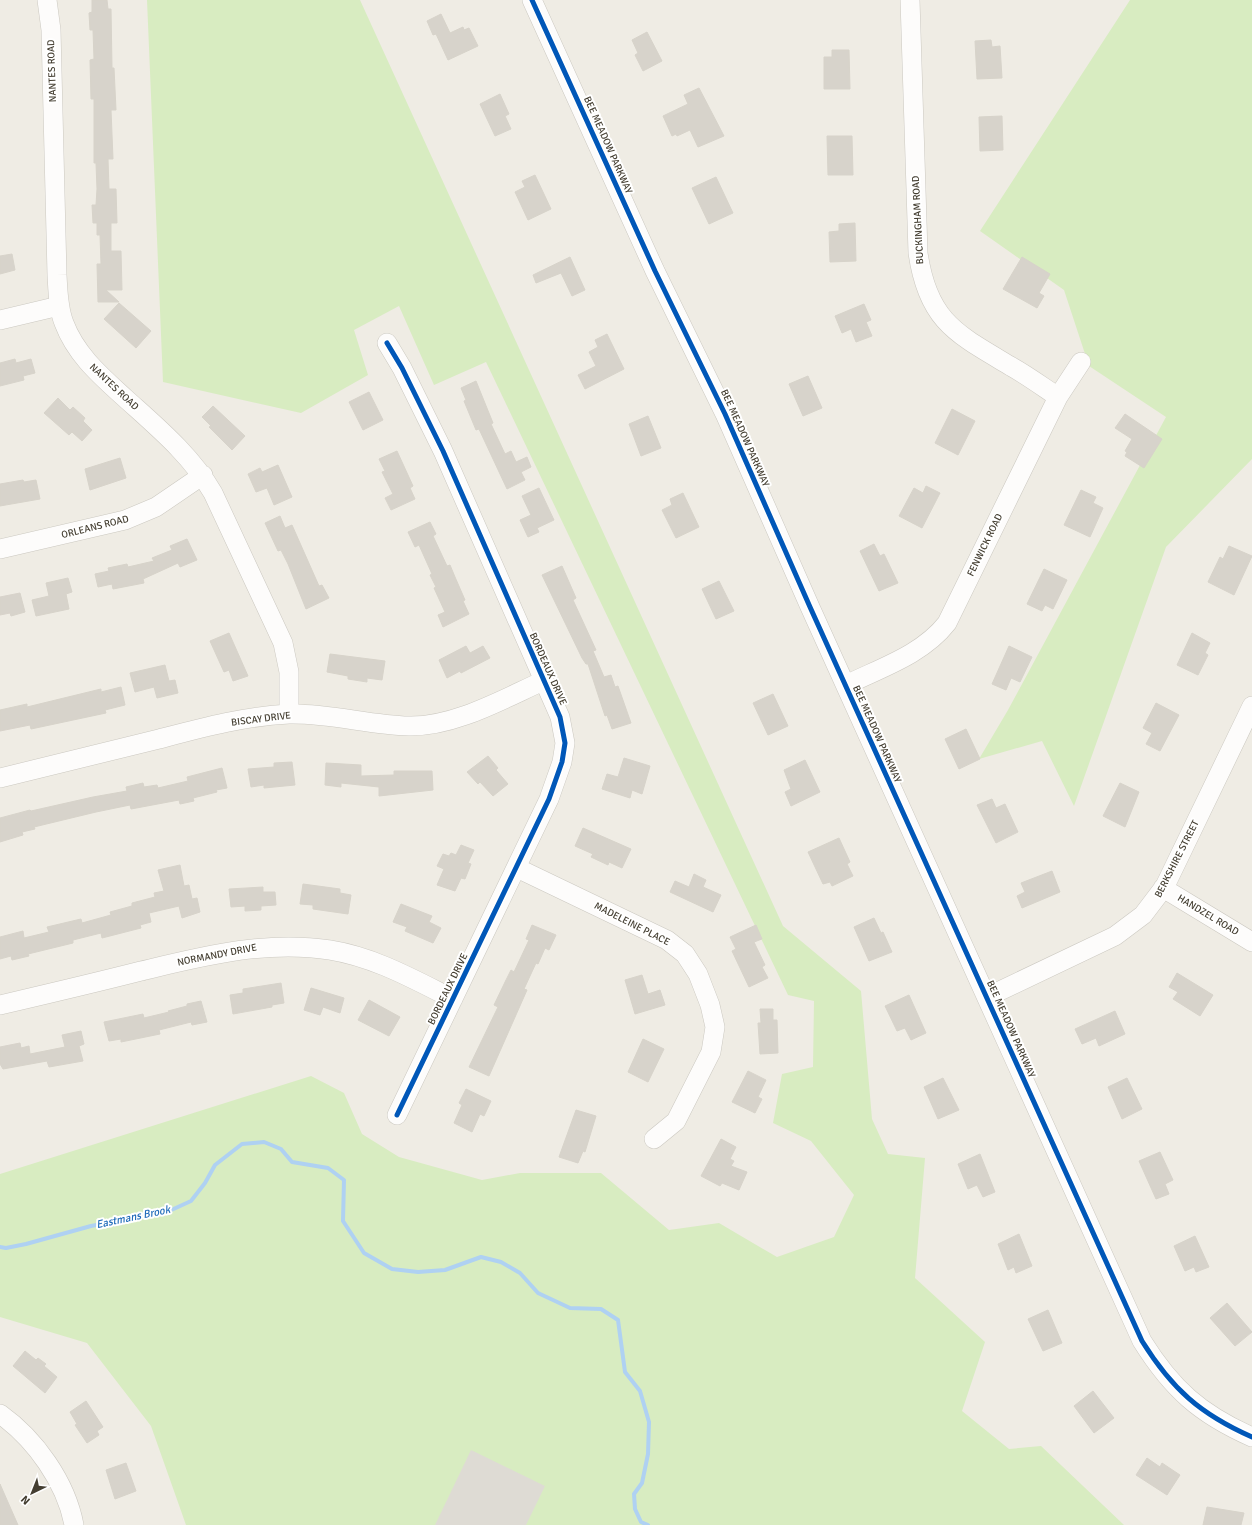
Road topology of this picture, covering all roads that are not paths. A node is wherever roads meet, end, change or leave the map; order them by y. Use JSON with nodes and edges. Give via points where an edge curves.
{"nodes":[{"id":1,"x":47,"y":0,"type":"edge"},
{"id":2,"x":532,"y":0,"type":"edge"},
{"id":3,"x":910,"y":0,"type":"edge"},
{"id":4,"x":59,"y":306,"type":"junction"},
{"id":5,"x":0,"y":320,"type":"edge"},
{"id":6,"x":387,"y":343,"type":"dead end"},
{"id":7,"x":1081,"y":362,"type":"dead end"},
{"id":8,"x":1058,"y":397,"type":"junction"},
{"id":9,"x":203,"y":475,"type":"junction"},
{"id":10,"x":0,"y":549,"type":"edge"},
{"id":11,"x":543,"y":680,"type":"junction"},
{"id":12,"x":846,"y":685,"type":"junction"},
{"id":13,"x":1252,"y":706,"type":"edge"},
{"id":14,"x":289,"y":714,"type":"junction"},
{"id":15,"x":0,"y":778,"type":"edge"},
{"id":16,"x":517,"y":868,"type":"junction"},
{"id":17,"x":1163,"y":888,"type":"junction"},
{"id":18,"x":1252,"y":942,"type":"edge"},
{"id":19,"x":987,"y":997,"type":"junction"},
{"id":20,"x":453,"y":999,"type":"junction"},
{"id":21,"x":0,"y":1006,"type":"edge"},
{"id":22,"x":397,"y":1115,"type":"dead end"},
{"id":23,"x":654,"y":1139,"type":"dead end"},
{"id":24,"x":0,"y":1414,"type":"edge"},
{"id":25,"x":1252,"y":1436,"type":"edge"},
{"id":26,"x":74,"y":1525,"type":"edge"}],
"edges":[{"from":1,"to":4,"type":"street","name":"NANTES ROAD","via":[[51,30]]},
{"from":2,"to":12,"type":"street","name":"BEE MEADOW PARKWAY","via":[[655,270],[725,414]]},
{"from":3,"to":8,"type":"street","name":"BUCKINGHAM ROAD","via":[[918,253],[925,287],[950,327],[968,342]]},
{"from":4,"to":5,"type":"street"},
{"from":4,"to":9,"type":"street","name":"NANTES ROAD","via":[[75,346],[92,368],[177,445]]},
{"from":6,"to":11,"type":"street","name":"BORDEAUX DRIVE","via":[[443,451]]},
{"from":7,"to":8,"type":"street","name":"FENWICK ROAD"},
{"from":8,"to":12,"type":"street","name":"FENWICK ROAD","via":[[946,623],[937,636],[922,647]]},
{"from":9,"to":10,"type":"street","name":"ORLEANS ROAD","via":[[156,507],[125,520]]},
{"from":9,"to":14,"type":"street","name":"NANTES ROAD","via":[[214,493],[283,643],[289,672]]},
{"from":11,"to":14,"type":"street","name":"BISCAY DRIVE","via":[[477,711],[443,722],[410,726]]},
{"from":11,"to":16,"type":"street","name":"BORDEAUX DRIVE","via":[[560,717],[565,742],[562,762],[549,799]]},
{"from":12,"to":19,"type":"street","name":"BEE MEADOW PARKWAY"},
{"from":13,"to":17,"type":"street","name":"BERKSHIRE STREET"},
{"from":14,"to":15,"type":"street","name":"BISCAY DRIVE","via":[[210,726]]},
{"from":16,"to":20,"type":"street","name":"BORDEAUX DRIVE"},
{"from":16,"to":23,"type":"street","name":"MADELEINE PLACE","via":[[667,940],[685,954],[698,974],[715,1027],[711,1052],[676,1121]]},
{"from":17,"to":18,"type":"street","name":"HANDZEL ROAD"},
{"from":17,"to":19,"type":"street","name":"BERKSHIRE STREET","via":[[1143,914],[1115,936]]},
{"from":19,"to":25,"type":"street","name":"BEE MEADOW PARKWAY","via":[[1142,1341],[1169,1380],[1190,1399],[1213,1416]]},
{"from":20,"to":21,"type":"street","name":"NORMANDY DRIVE","via":[[367,959],[330,950],[263,946],[197,958]]},
{"from":20,"to":22,"type":"street","name":"BORDEAUX DRIVE"},
{"from":24,"to":26,"type":"street","via":[[28,1438],[45,1460],[62,1491]]}]}
